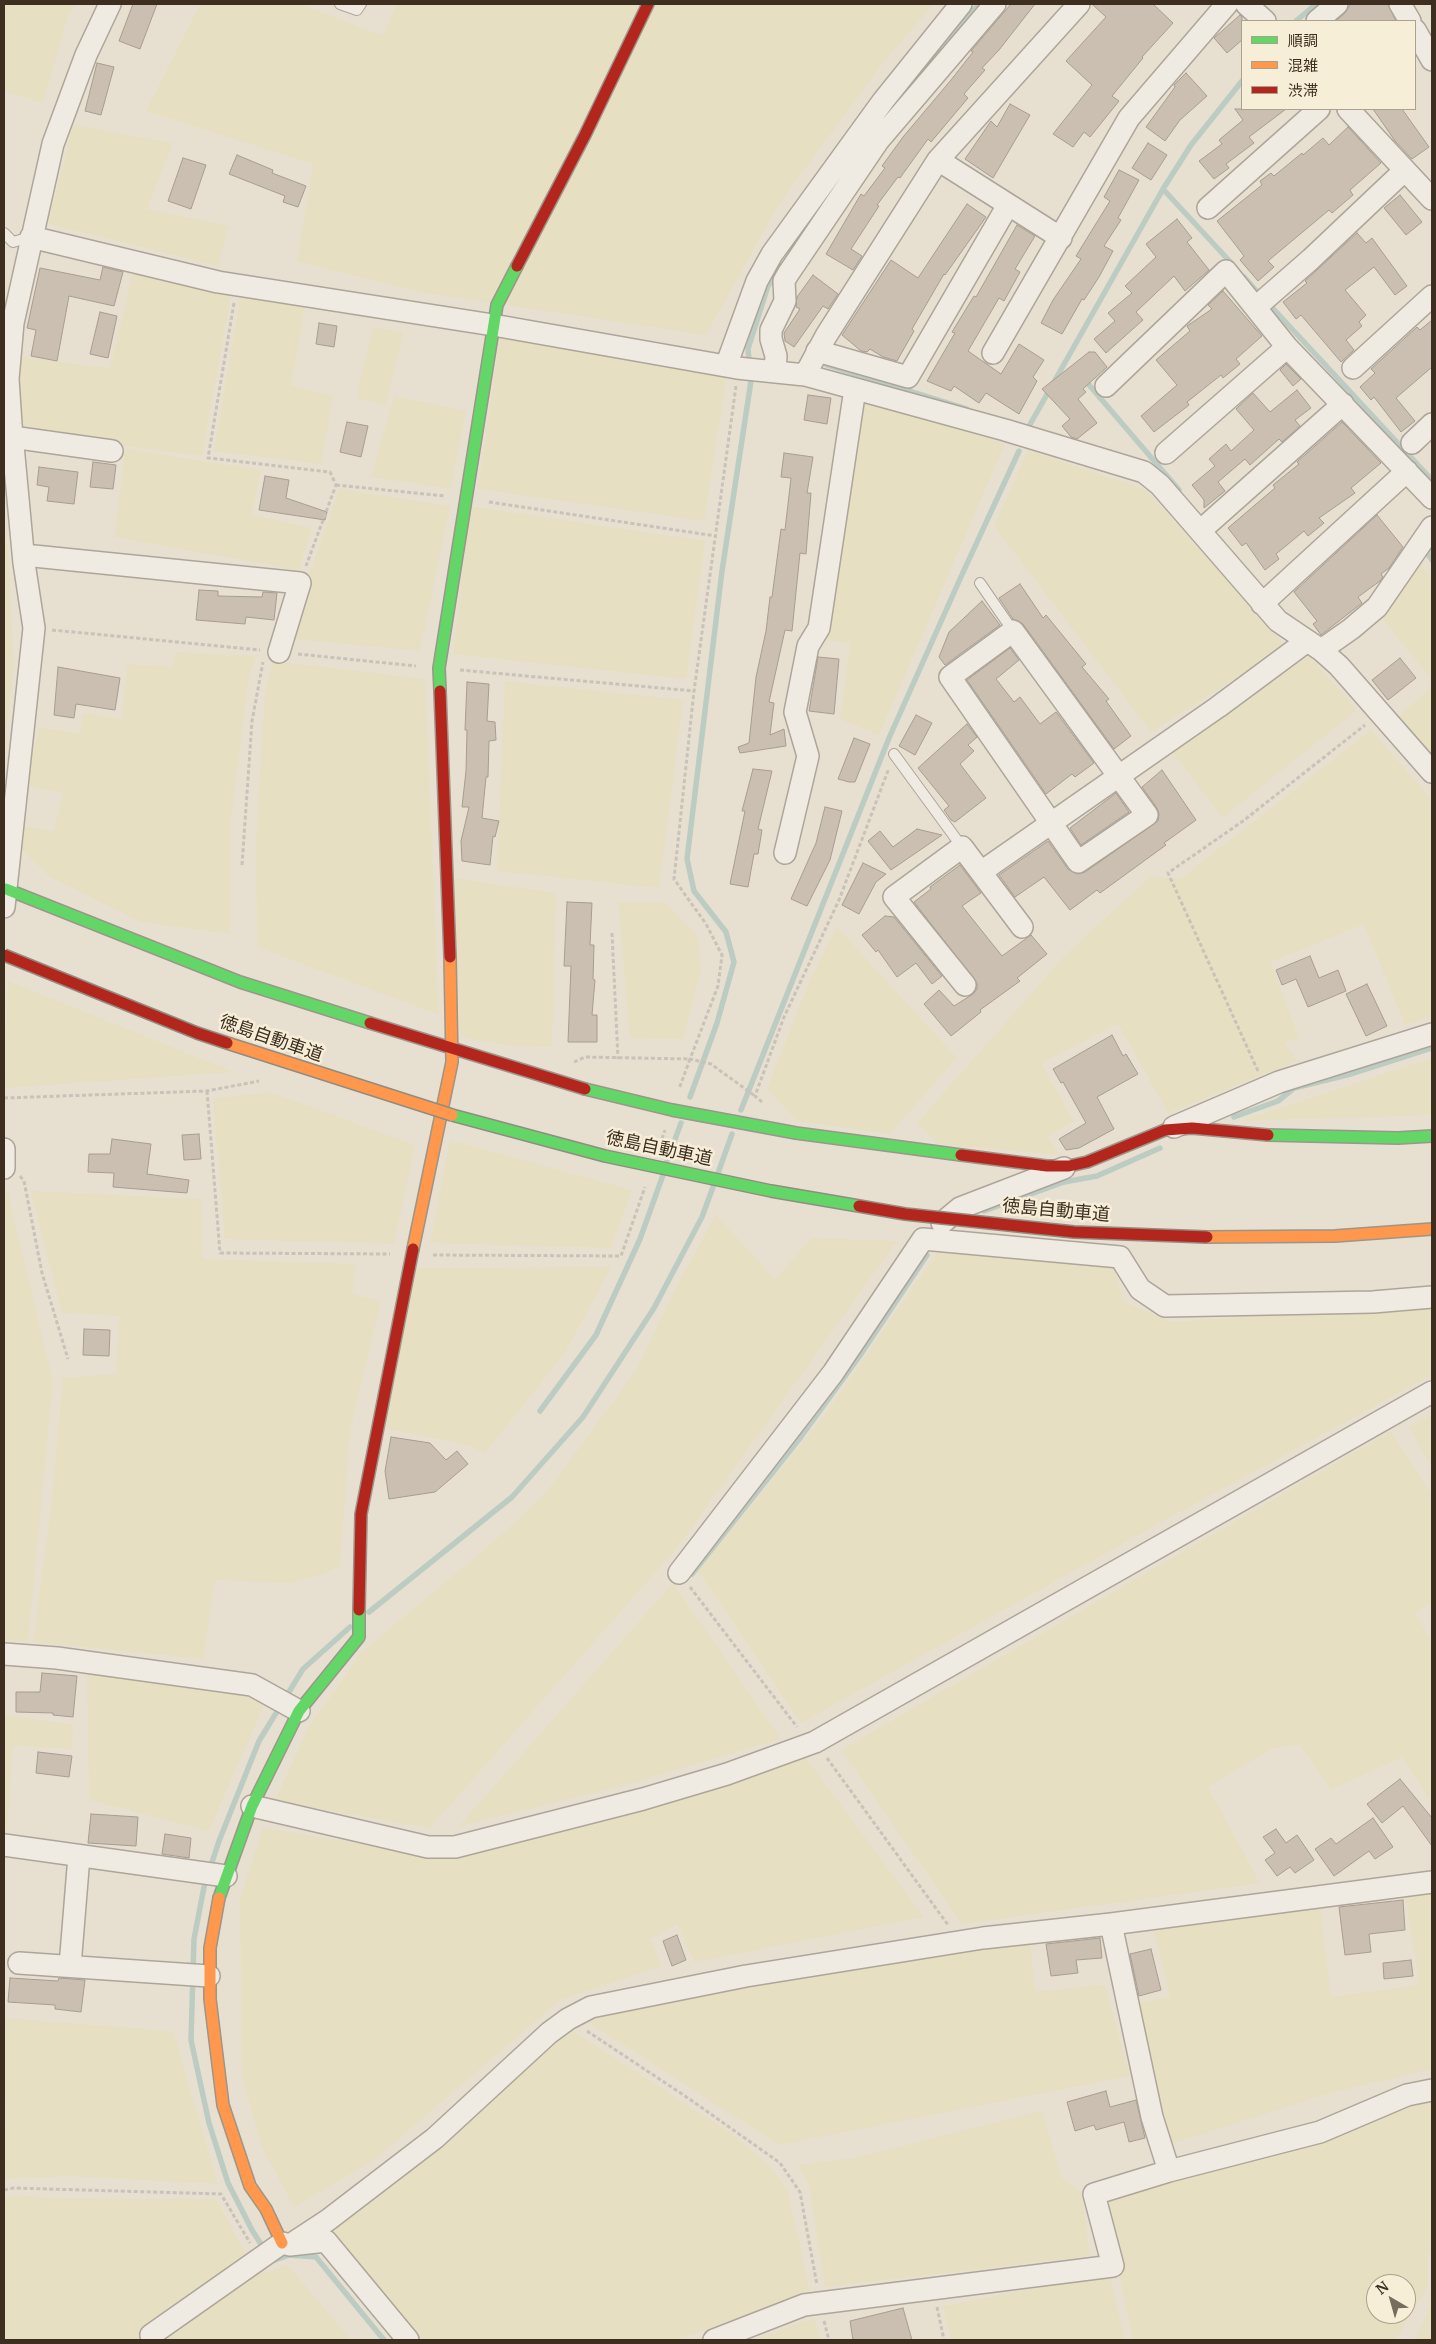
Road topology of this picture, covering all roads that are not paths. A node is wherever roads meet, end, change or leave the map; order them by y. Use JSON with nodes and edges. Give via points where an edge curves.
{"nodes":[{"id":1,"x":110,"y":4,"type":"edge"},
{"id":2,"x":340,"y":4,"type":"edge"},
{"id":3,"x":361,"y":4,"type":"edge"},
{"id":4,"x":648,"y":4,"type":"edge"},
{"id":5,"x":960,"y":4,"type":"edge"},
{"id":6,"x":995,"y":4,"type":"edge"},
{"id":7,"x":1079,"y":4,"type":"edge"},
{"id":8,"x":1227,"y":4,"type":"edge"},
{"id":9,"x":1246,"y":4,"type":"edge"},
{"id":10,"x":1337,"y":4,"type":"edge"},
{"id":11,"x":1400,"y":4,"type":"edge"},
{"id":12,"x":1264,"y":20,"type":"edge"},
{"id":13,"x":1318,"y":20,"type":"edge"},
{"id":14,"x":1409,"y":20,"type":"edge"},
{"id":15,"x":1416,"y":32,"type":"edge"},
{"id":16,"x":1432,"y":60,"type":"edge"},
{"id":17,"x":1318,"y":110,"type":"edge"},
{"id":18,"x":1349,"y":110,"type":"edge"},
{"id":19,"x":871,"y":134,"type":"junction"},
{"id":20,"x":938,"y":160,"type":"junction"},
{"id":21,"x":1405,"y":170,"type":"junction"},
{"id":22,"x":1432,"y":198,"type":"edge"},
{"id":23,"x":1008,"y":205,"type":"junction"},
{"id":24,"x":1208,"y":208,"type":"dead end"},
{"id":25,"x":4,"y":233,"type":"edge"},
{"id":26,"x":31,"y":236,"type":"junction"},
{"id":27,"x":1061,"y":238,"type":"junction"},
{"id":28,"x":775,"y":274,"type":"junction"},
{"id":29,"x":1432,"y":296,"type":"edge"},
{"id":30,"x":1256,"y":308,"type":"junction"},
{"id":31,"x":8,"y":322,"type":"edge"},
{"id":32,"x":493,"y":325,"type":"junction"},
{"id":33,"x":1287,"y":347,"type":"junction"},
{"id":34,"x":818,"y":351,"type":"junction"},
{"id":35,"x":994,"y":353,"type":"dead end"},
{"id":36,"x":740,"y":368,"type":"junction"},
{"id":37,"x":1353,"y":368,"type":"dead end"},
{"id":38,"x":775,"y":371,"type":"junction"},
{"id":39,"x":805,"y":375,"type":"junction"},
{"id":40,"x":1106,"y":386,"type":"dead end"},
{"id":41,"x":855,"y":389,"type":"junction"},
{"id":42,"x":1343,"y":404,"type":"junction"},
{"id":43,"x":1432,"y":424,"type":"edge"},
{"id":44,"x":9,"y":428,"type":"edge"},
{"id":45,"x":1412,"y":443,"type":"dead end"},
{"id":46,"x":112,"y":450,"type":"dead end"},
{"id":47,"x":1166,"y":453,"type":"dead end"},
{"id":48,"x":1407,"y":471,"type":"junction"},
{"id":49,"x":1432,"y":498,"type":"edge"},
{"id":50,"x":1432,"y":527,"type":"edge"},
{"id":51,"x":1200,"y":531,"type":"junction"},
{"id":52,"x":24,"y":555,"type":"junction"},
{"id":53,"x":980,"y":583,"type":"dead end"},
{"id":54,"x":1262,"y":604,"type":"junction"},
{"id":55,"x":1013,"y":631,"type":"junction"},
{"id":56,"x":1314,"y":645,"type":"junction"},
{"id":57,"x":272,"y":651,"type":"road end"},
{"id":58,"x":894,"y":754,"type":"road end"},
{"id":59,"x":1432,"y":772,"type":"edge"},
{"id":60,"x":1118,"y":777,"type":"junction"},
{"id":61,"x":1051,"y":823,"type":"junction"},
{"id":62,"x":962,"y":847,"type":"junction"},
{"id":63,"x":785,"y":853,"type":"dead end"},
{"id":64,"x":981,"y":872,"type":"junction"},
{"id":65,"x":5,"y":898,"type":"edge"},
{"id":66,"x":1022,"y":927,"type":"dead end"},
{"id":67,"x":4,"y":955,"type":"edge"},
{"id":68,"x":964,"y":985,"type":"dead end"},
{"id":69,"x":1432,"y":1034,"type":"edge"},
{"id":70,"x":453,"y":1050,"type":"junction"},
{"id":71,"x":1165,"y":1130,"type":"junction"},
{"id":72,"x":1432,"y":1136,"type":"edge"},
{"id":73,"x":1069,"y":1166,"type":"junction"},
{"id":74,"x":1432,"y":1223,"type":"edge"},
{"id":75,"x":1432,"y":1229,"type":"edge"},
{"id":76,"x":1335,"y":1236,"type":"junction"},
{"id":77,"x":923,"y":1239,"type":"junction"},
{"id":78,"x":1432,"y":1296,"type":"edge"},
{"id":79,"x":1432,"y":1392,"type":"edge"},
{"id":80,"x":679,"y":1572,"type":"road end"},
{"id":81,"x":4,"y":1654,"type":"edge"},
{"id":82,"x":294,"y":1708,"type":"junction"},
{"id":83,"x":252,"y":1806,"type":"junction"},
{"id":84,"x":4,"y":1845,"type":"edge"},
{"id":85,"x":79,"y":1856,"type":"junction"},
{"id":86,"x":226,"y":1876,"type":"junction"},
{"id":87,"x":1432,"y":1882,"type":"edge"},
{"id":88,"x":1111,"y":1924,"type":"junction"},
{"id":89,"x":20,"y":1963,"type":"dead end"},
{"id":90,"x":70,"y":1966,"type":"junction"},
{"id":91,"x":210,"y":1976,"type":"junction"},
{"id":92,"x":1432,"y":2090,"type":"edge"},
{"id":93,"x":1169,"y":2171,"type":"junction"},
{"id":94,"x":286,"y":2244,"type":"junction"},
{"id":95,"x":152,"y":2340,"type":"edge"},
{"id":96,"x":408,"y":2340,"type":"edge"},
{"id":97,"x":714,"y":2340,"type":"edge"}],
"edges":[{"from":1,"to":26,"type":"street","via":[[86,55],[53,144]]},
{"from":2,"to":3,"type":"lane","via":[[357,10]]},
{"from":4,"to":32,"type":"main road","via":[[497,305]]},
{"from":5,"to":19,"type":"street"},
{"from":6,"to":19,"type":"street"},
{"from":7,"to":20,"type":"street"},
{"from":8,"to":27,"type":"street","via":[[1129,118]]},
{"from":9,"to":12,"type":"street"},
{"from":10,"to":13,"type":"street"},
{"from":11,"to":14,"type":"street"},
{"from":15,"to":16,"type":"street"},
{"from":17,"to":24,"type":"street"},
{"from":18,"to":21,"type":"street"},
{"from":19,"to":28,"type":"street"},
{"from":20,"to":23,"type":"street"},
{"from":20,"to":34,"type":"street"},
{"from":21,"to":22,"type":"street"},
{"from":21,"to":30,"type":"street"},
{"from":23,"to":27,"type":"street"},
{"from":23,"to":34,"type":"street","via":[[908,377]]},
{"from":25,"to":26,"type":"lane","via":[[13,242]]},
{"from":26,"to":31,"type":"street"},
{"from":26,"to":32,"type":"street","via":[[238,285]]},
{"from":27,"to":35,"type":"street"},
{"from":28,"to":36,"type":"street","via":[[757,281]]},
{"from":28,"to":38,"type":"street","via":[[785,301],[772,330]]},
{"from":29,"to":37,"type":"street"},
{"from":30,"to":33,"type":"street"},
{"from":30,"to":40,"type":"street","via":[[1226,271]]},
{"from":31,"to":44,"type":"street"},
{"from":32,"to":36,"type":"street"},
{"from":32,"to":70,"type":"main road","via":[[439,668]]},
{"from":33,"to":42,"type":"street"},
{"from":33,"to":47,"type":"street"},
{"from":34,"to":39,"type":"street"},
{"from":36,"to":38,"type":"street"},
{"from":38,"to":39,"type":"street"},
{"from":39,"to":41,"type":"street"},
{"from":41,"to":51,"type":"street","via":[[1144,472],[1160,485]]},
{"from":41,"to":63,"type":"street","via":[[819,628],[808,646],[795,712],[808,756]]},
{"from":42,"to":48,"type":"street"},
{"from":42,"to":51,"type":"street"},
{"from":43,"to":45,"type":"street"},
{"from":44,"to":46,"type":"street"},
{"from":44,"to":52,"type":"street"},
{"from":48,"to":49,"type":"street"},
{"from":48,"to":54,"type":"street"},
{"from":50,"to":56,"type":"street","via":[[1377,607],[1351,629]]},
{"from":51,"to":54,"type":"street"},
{"from":52,"to":57,"type":"street","via":[[300,583]]},
{"from":52,"to":65,"type":"street","via":[[34,628]]},
{"from":53,"to":55,"type":"lane"},
{"from":54,"to":56,"type":"street","via":[[1278,621]]},
{"from":55,"to":60,"type":"street"},
{"from":55,"to":61,"type":"street","via":[[950,677]]},
{"from":56,"to":59,"type":"street","via":[[1339,666]]},
{"from":56,"to":60,"type":"street"},
{"from":58,"to":62,"type":"lane"},
{"from":60,"to":61,"type":"street"},
{"from":60,"to":61,"type":"street","via":[[1147,815],[1078,862]]},
{"from":61,"to":64,"type":"street"},
{"from":62,"to":64,"type":"street"},
{"from":62,"to":68,"type":"street","via":[[894,897]]},
{"from":64,"to":66,"type":"street"},
{"from":65,"to":70,"type":"main road","via":[[240,982]]},
{"from":67,"to":76,"type":"main road","name":"徳島自動車道","bridge":true,"via":[[197,1032],[314,1072],[476,1122],[605,1156],[771,1192],[905,1214],[1074,1232],[1206,1237]]},
{"from":69,"to":71,"type":"street","via":[[1265,1087]]},
{"from":70,"to":73,"type":"main road","via":[[562,1083],[672,1110],[796,1133],[1046,1166]]},
{"from":70,"to":82,"type":"main road","via":[[361,1514],[359,1637]]},
{"from":71,"to":72,"type":"main road","via":[[1192,1128],[1274,1136]]},
{"from":71,"to":73,"type":"main road","via":[[1087,1162]]},
{"from":73,"to":77,"type":"street","via":[[960,1208]]},
{"from":74,"to":76,"type":"main road","name":"徳島自動車道"},
{"from":75,"to":76,"type":"main road","name":"徳島自動車道"},
{"from":77,"to":78,"type":"street","via":[[1120,1257],[1140,1290],[1165,1306],[1373,1302]]},
{"from":77,"to":80,"type":"street","via":[[833,1373]]},
{"from":79,"to":83,"type":"street","via":[[813,1743],[727,1774],[455,1847],[428,1848]]},
{"from":81,"to":82,"type":"street","via":[[57,1658],[252,1685]]},
{"from":82,"to":83,"type":"main road"},
{"from":83,"to":86,"type":"main road"},
{"from":84,"to":85,"type":"street"},
{"from":85,"to":86,"type":"street"},
{"from":85,"to":90,"type":"street"},
{"from":86,"to":91,"type":"main road","via":[[210,1948]]},
{"from":87,"to":88,"type":"street"},
{"from":88,"to":93,"type":"street","via":[[1152,2117]]},
{"from":88,"to":94,"type":"street","via":[[960,1942],[681,1988],[591,2007],[549,2033],[435,2138],[335,2214]]},
{"from":89,"to":90,"type":"street"},
{"from":90,"to":91,"type":"street"},
{"from":91,"to":94,"type":"main road","via":[[210,1999],[224,2104],[250,2186]]},
{"from":92,"to":93,"type":"street","via":[[1407,2095],[1320,2132]]},
{"from":93,"to":97,"type":"street","via":[[1094,2194],[1113,2266],[804,2305]]},
{"from":94,"to":95,"type":"street","via":[[260,2258],[151,2335]]},
{"from":94,"to":96,"type":"street","via":[[326,2241]]}]}
